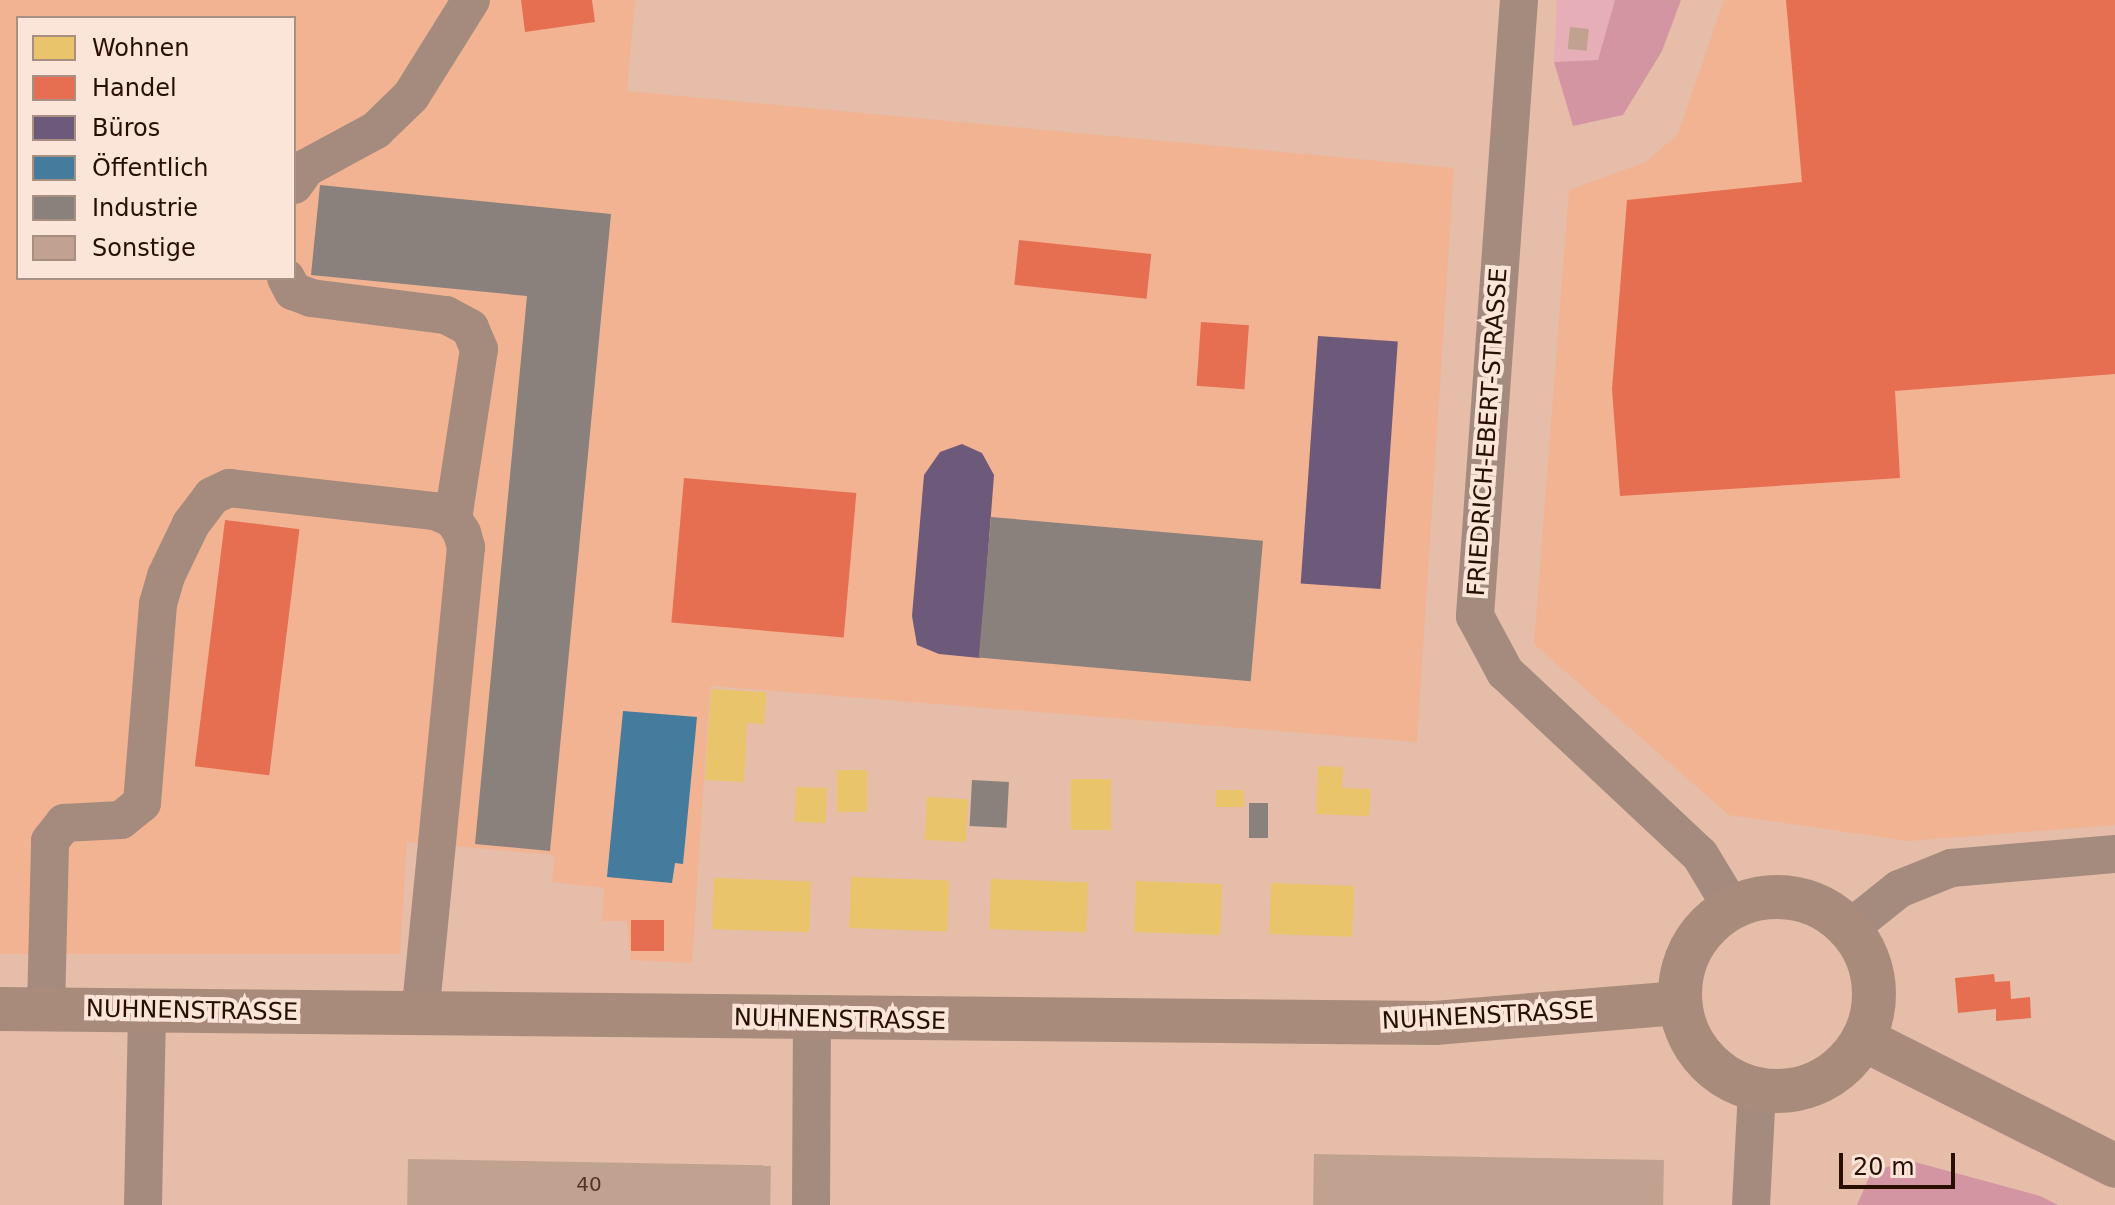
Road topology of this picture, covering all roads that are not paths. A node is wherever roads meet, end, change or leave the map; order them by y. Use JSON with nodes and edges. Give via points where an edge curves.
{"nodes":[{"id":1,"x":471,"y":0,"type":"edge"},
{"id":2,"x":1519,"y":0,"type":"edge"},
{"id":3,"x":296,"y":182,"type":"edge"},
{"id":4,"x":287,"y":280,"type":"edge"},
{"id":5,"x":453,"y":519,"type":"junction"},
{"id":6,"x":2115,"y":854,"type":"edge"},
{"id":7,"x":1732,"y":908,"type":"junction"},
{"id":8,"x":1849,"y":929,"type":"junction"},
{"id":9,"x":1680,"y":1003,"type":"junction"},
{"id":10,"x":0,"y":1009,"type":"edge"},
{"id":11,"x":46,"y":1009,"type":"junction"},
{"id":12,"x":147,"y":1011,"type":"junction"},
{"id":13,"x":420,"y":1013,"type":"junction"},
{"id":14,"x":812,"y":1020,"type":"junction"},
{"id":15,"x":1863,"y":1039,"type":"junction"},
{"id":16,"x":1757,"y":1089,"type":"junction"},
{"id":17,"x":2115,"y":1166,"type":"edge"},
{"id":18,"x":143,"y":1205,"type":"edge"},
{"id":19,"x":811,"y":1205,"type":"edge"},
{"id":20,"x":1751,"y":1205,"type":"edge"}],
"edges":[{"from":1,"to":3,"type":"street","via":[[411,96],[376,130],[306,168]]},
{"from":2,"to":7,"type":"street","name":"FRIEDRICH-EBERT-STRASSE","via":[[1475,616],[1505,672],[1700,855]]},
{"from":4,"to":5,"type":"street","via":[[293,291],[311,298],[446,315],[470,328],[479,349]]},
{"from":5,"to":11,"type":"street","via":[[435,511],[229,488],[212,496],[191,524],[158,604],[142,803],[121,820],[64,823],[50,841]]},
{"from":5,"to":13,"type":"street","via":[[466,547]]},
{"from":6,"to":8,"type":"street","via":[[1951,868],[1899,889]]},
{"from":7,"to":8,"type":"main road","via":[[1762,898],[1794,898],[1824,909]]},
{"from":7,"to":9,"type":"main road","via":[[1709,924],[1691,948]]},
{"from":8,"to":15,"type":"main road","via":[[1871,970],[1874,994]]},
{"from":9,"to":14,"type":"main road","name":"NUHNENSTRASSE","via":[[1435,1023]]},
{"from":9,"to":16,"type":"main road","via":[[1688,1033],[1704,1059],[1728,1078]]},
{"from":10,"to":11,"type":"main road","name":"NUHNENSTRASSE"},
{"from":11,"to":12,"type":"main road","name":"NUHNENSTRASSE"},
{"from":12,"to":13,"type":"main road","name":"NUHNENSTRASSE"},
{"from":12,"to":18,"type":"street"},
{"from":13,"to":14,"type":"main road","name":"NUHNENSTRASSE"},
{"from":14,"to":19,"type":"street"},
{"from":15,"to":16,"type":"main road","via":[[1848,1060],[1816,1082],[1779,1091]]},
{"from":15,"to":17,"type":"main road"},
{"from":16,"to":20,"type":"street"}]}
